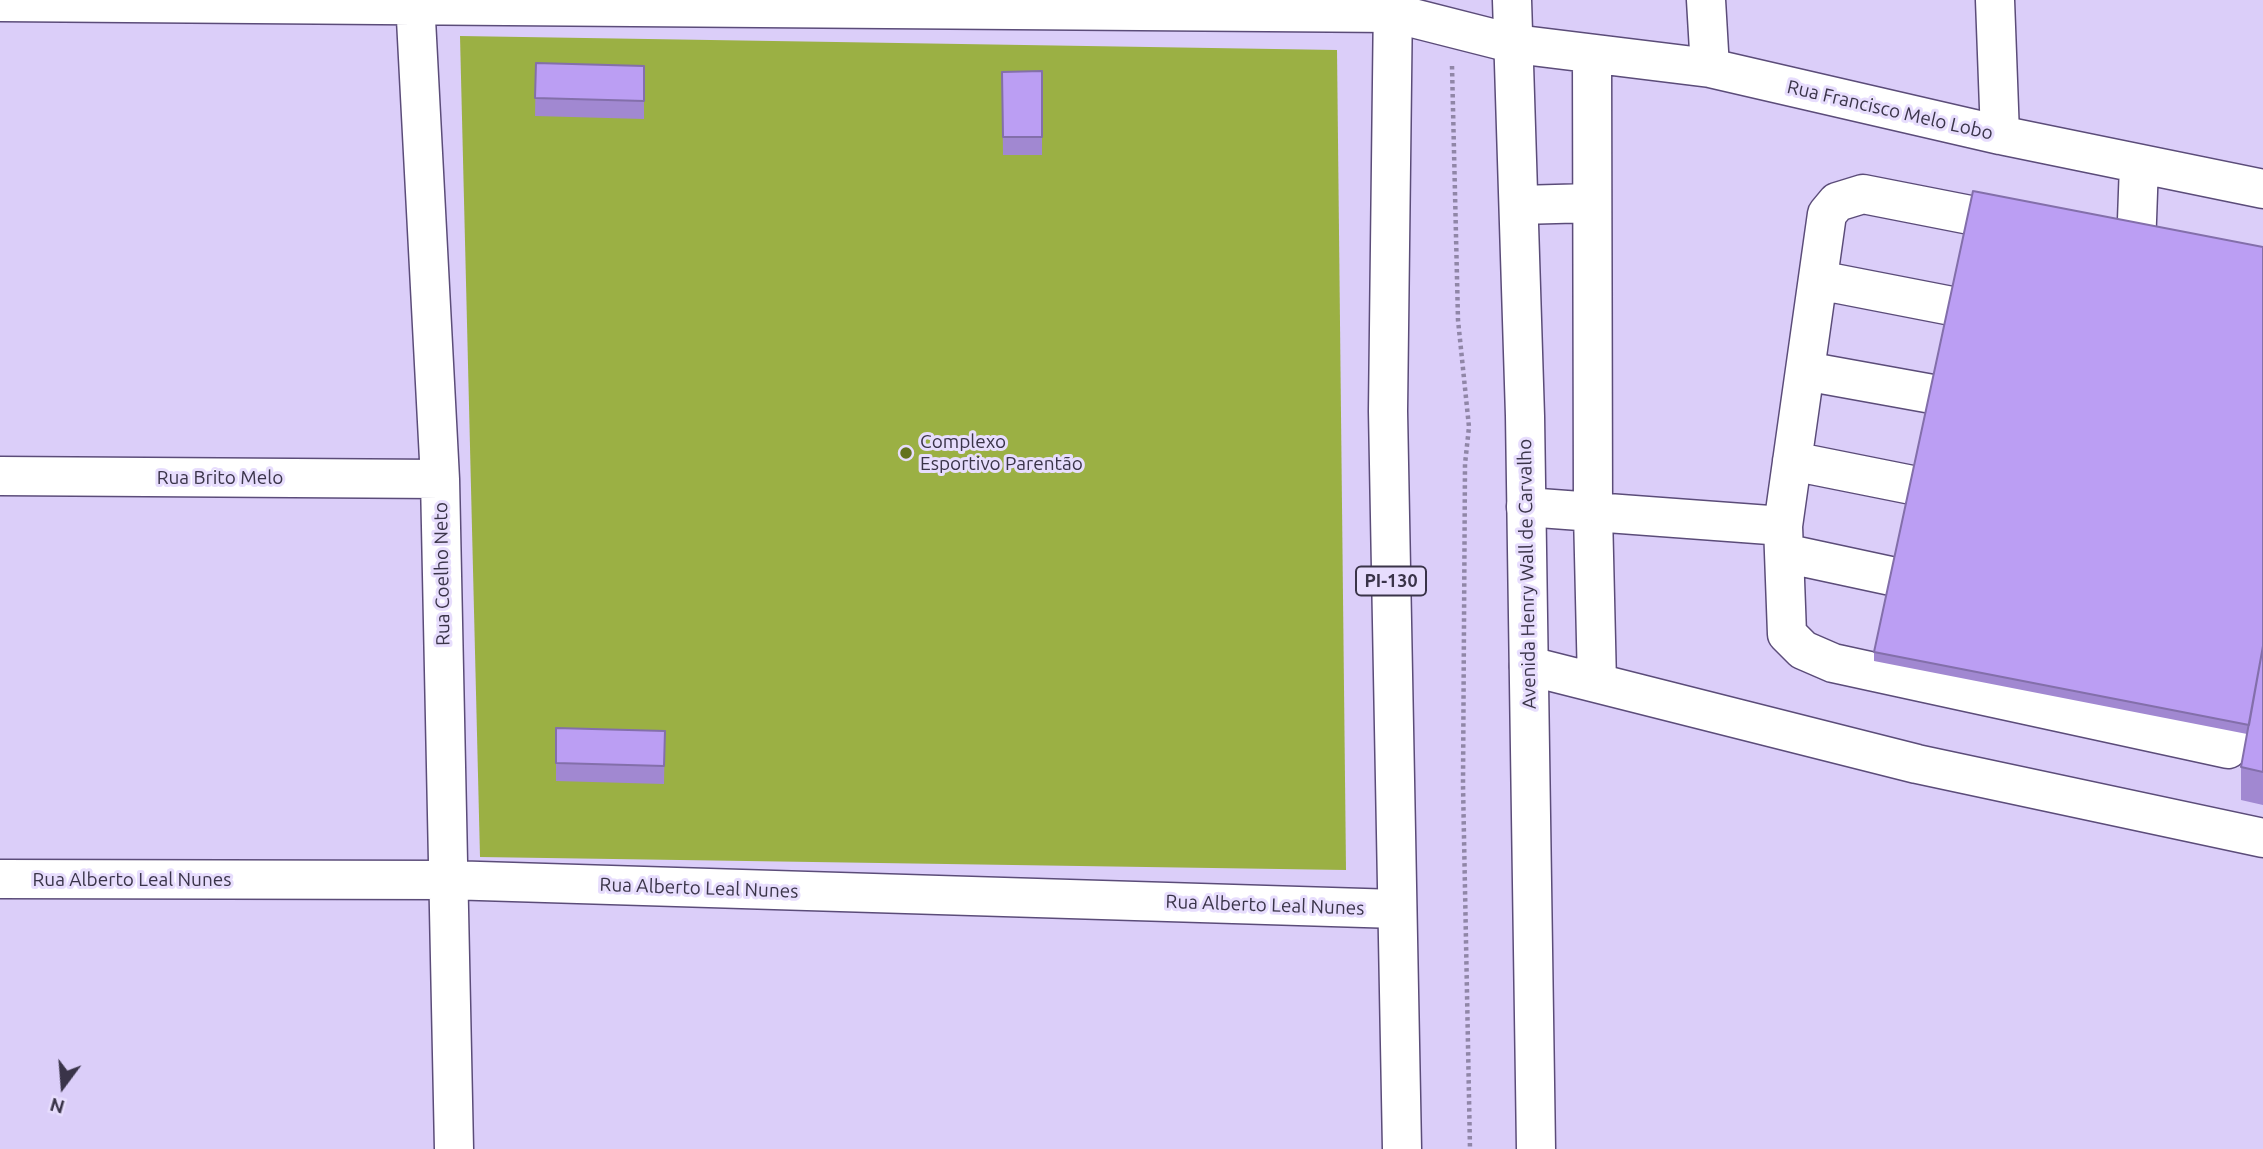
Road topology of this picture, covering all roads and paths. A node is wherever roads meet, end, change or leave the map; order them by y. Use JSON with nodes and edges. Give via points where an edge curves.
{"nodes":[{"id":1,"x":1512,"y":0,"type":"edge"},
{"id":2,"x":1706,"y":0,"type":"edge"},
{"id":3,"x":1995,"y":0,"type":"edge"},
{"id":4,"x":0,"y":2,"type":"edge"},
{"id":5,"x":415,"y":3,"type":"edge"},
{"id":6,"x":1401,"y":4,"type":"edge"},
{"id":7,"x":944,"y":5,"type":"edge"},
{"id":8,"x":1451,"y":28,"type":"junction"},
{"id":9,"x":1515,"y":44,"type":"junction"},
{"id":10,"x":1592,"y":54,"type":"junction"},
{"id":11,"x":1710,"y":68,"type":"junction"},
{"id":12,"x":2000,"y":135,"type":"junction"},
{"id":13,"x":2139,"y":164,"type":"junction"},
{"id":14,"x":2263,"y":189,"type":"edge"},
{"id":15,"x":1592,"y":203,"type":"junction"},
{"id":16,"x":1519,"y":205,"type":"junction"},
{"id":17,"x":2054,"y":231,"type":"edge"},
{"id":18,"x":2095,"y":240,"type":"edge"},
{"id":19,"x":2136,"y":248,"type":"junction"},
{"id":20,"x":2174,"y":255,"type":"edge"},
{"id":21,"x":1818,"y":280,"type":"junction"},
{"id":22,"x":2034,"y":322,"type":"edge"},
{"id":23,"x":1805,"y":370,"type":"junction"},
{"id":24,"x":2020,"y":410,"type":"edge"},
{"id":25,"x":1792,"y":461,"type":"junction"},
{"id":26,"x":0,"y":476,"type":"edge"},
{"id":27,"x":440,"y":480,"type":"junction"},
{"id":28,"x":1994,"y":501,"type":"edge"},
{"id":29,"x":1526,"y":507,"type":"junction"},
{"id":30,"x":1593,"y":513,"type":"junction"},
{"id":31,"x":1783,"y":539,"type":"junction"},
{"id":32,"x":1974,"y":593,"type":"edge"},
{"id":33,"x":2241,"y":646,"type":"edge"},
{"id":34,"x":1529,"y":666,"type":"junction"},
{"id":35,"x":1597,"y":683,"type":"junction"},
{"id":36,"x":2263,"y":838,"type":"edge"},
{"id":37,"x":0,"y":879,"type":"edge"},
{"id":38,"x":447,"y":880,"type":"junction"},
{"id":39,"x":1397,"y":909,"type":"junction"},
{"id":40,"x":454,"y":1149,"type":"edge"},
{"id":41,"x":1402,"y":1149,"type":"edge"},
{"id":42,"x":1470,"y":1149,"type":"edge"},
{"id":43,"x":1536,"y":1149,"type":"edge"}],
"edges":[{"from":1,"to":9,"type":"street","name":"Avenida Henry Wall de Carvalho"},
{"from":2,"to":11,"type":"street"},
{"from":3,"to":12,"type":"street"},
{"from":4,"to":5,"type":"street","name":"Rua Francisco Melo Lobo"},
{"from":5,"to":7,"type":"street","name":"Rua Francisco Melo Lobo"},
{"from":5,"to":27,"type":"street","name":"Rua Coelho Neto"},
{"from":6,"to":7,"type":"street","name":"Rua Francisco Melo Lobo"},
{"from":6,"to":8,"type":"street","name":"Rua Francisco Melo Lobo"},
{"from":6,"to":39,"type":"street","number":"PI-130","via":[[1388,411]]},
{"from":8,"to":9,"type":"street","name":"Rua Francisco Melo Lobo"},
{"from":8,"to":42,"type":"path","via":[[1458,320],[1469,426],[1463,785]]},
{"from":9,"to":10,"type":"street","name":"Rua Francisco Melo Lobo"},
{"from":9,"to":16,"type":"street","name":"Avenida Henry Wall de Carvalho"},
{"from":10,"to":11,"type":"street","name":"Rua Francisco Melo Lobo"},
{"from":10,"to":15,"type":"street"},
{"from":11,"to":12,"type":"street","name":"Rua Francisco Melo Lobo"},
{"from":12,"to":13,"type":"street","name":"Rua Francisco Melo Lobo"},
{"from":13,"to":14,"type":"street","name":"Rua Francisco Melo Lobo"},
{"from":13,"to":19,"type":"street"},
{"from":15,"to":16,"type":"street"},
{"from":15,"to":30,"type":"street"},
{"from":16,"to":29,"type":"street","name":"Avenida Henry Wall de Carvalho"},
{"from":17,"to":21,"type":"street","via":[[1863,194],[1837,202],[1828,214]]},
{"from":18,"to":19,"type":"street"},
{"from":19,"to":20,"type":"street"},
{"from":21,"to":22,"type":"street"},
{"from":21,"to":23,"type":"street"},
{"from":23,"to":24,"type":"street"},
{"from":23,"to":25,"type":"street"},
{"from":25,"to":28,"type":"street"},
{"from":25,"to":31,"type":"street"},
{"from":26,"to":27,"type":"street","name":"Rua Brito Melo"},
{"from":27,"to":38,"type":"street","name":"Rua Coelho Neto"},
{"from":29,"to":30,"type":"street"},
{"from":29,"to":34,"type":"street","name":"Avenida Henry Wall de Carvalho"},
{"from":30,"to":31,"type":"street"},
{"from":30,"to":35,"type":"street"},
{"from":31,"to":32,"type":"street"},
{"from":31,"to":33,"type":"street","via":[[1787,634],[1803,650],[1833,663],[2228,749]]},
{"from":34,"to":35,"type":"street"},
{"from":34,"to":43,"type":"street","name":"Avenida Henry Wall de Carvalho"},
{"from":35,"to":36,"type":"street","via":[[1917,764]]},
{"from":37,"to":38,"type":"street","name":"Rua Alberto Leal Nunes"},
{"from":38,"to":39,"type":"street","name":"Rua Alberto Leal Nunes"},
{"from":38,"to":40,"type":"street","name":"Rua Coelho Neto"},
{"from":39,"to":41,"type":"street","number":"PI-130"}]}
